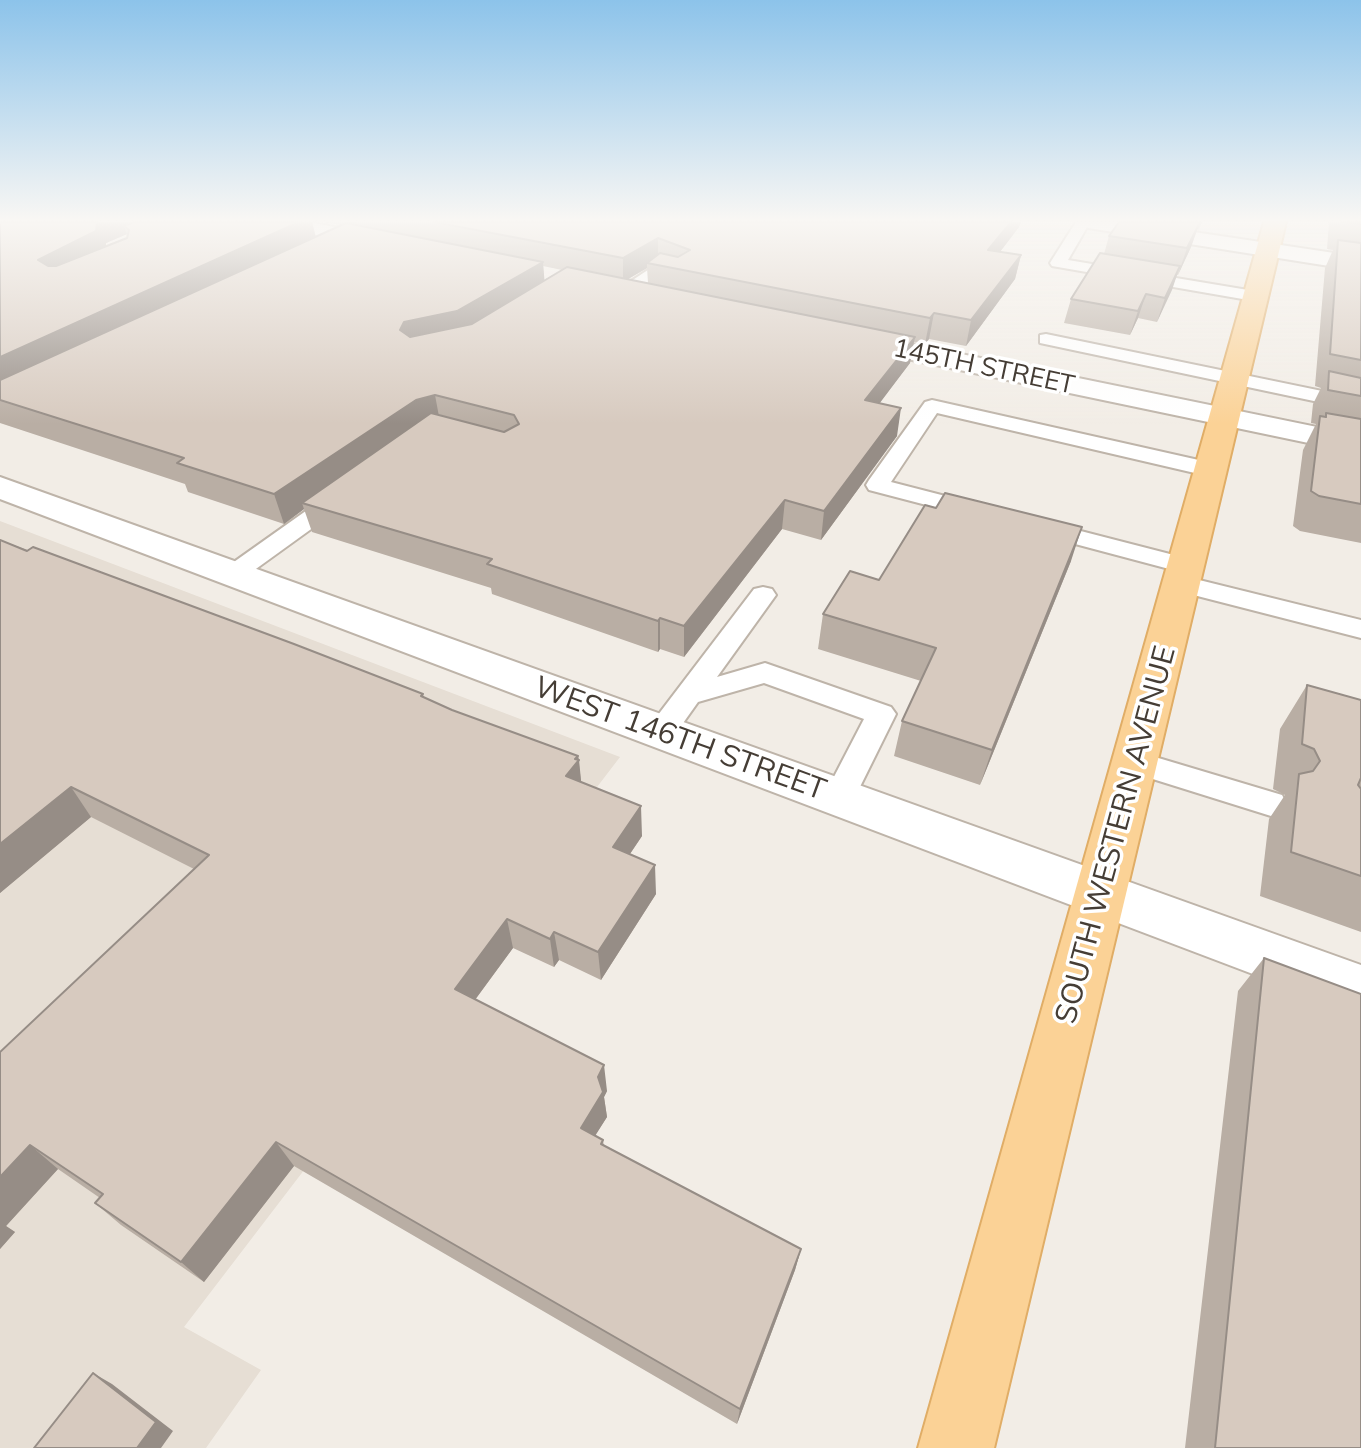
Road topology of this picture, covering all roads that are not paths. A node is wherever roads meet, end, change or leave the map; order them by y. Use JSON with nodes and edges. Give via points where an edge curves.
{"nodes":[{"id":1,"x":609,"y":290,"type":"edge"},
{"id":2,"x":630,"y":290,"type":"edge"},
{"id":3,"x":1216,"y":290,"type":"edge"},
{"id":4,"x":1256,"y":290,"type":"edge"},
{"id":5,"x":625,"y":293,"type":"junction"},
{"id":6,"x":1254,"y":296,"type":"junction"},
{"id":7,"x":655,"y":299,"type":"edge"},
{"id":8,"x":832,"y":336,"type":"edge"},
{"id":9,"x":1046,"y":339,"type":"dead end"},
{"id":10,"x":1234,"y":378,"type":"junction"},
{"id":11,"x":1361,"y":405,"type":"edge"},
{"id":12,"x":1225,"y":416,"type":"junction"},
{"id":13,"x":1361,"y":445,"type":"edge"},
{"id":14,"x":1212,"y":470,"type":"junction"},
{"id":15,"x":356,"y":486,"type":"edge"},
{"id":16,"x":0,"y":487,"type":"edge"},
{"id":17,"x":233,"y":574,"type":"junction"},
{"id":18,"x":1186,"y":575,"type":"junction"},
{"id":19,"x":763,"y":595,"type":"dead end"},
{"id":20,"x":1361,"y":629,"type":"edge"},
{"id":21,"x":688,"y":695,"type":"junction"},
{"id":22,"x":660,"y":732,"type":"junction"},
{"id":23,"x":1135,"y":762,"type":"junction"},
{"id":24,"x":839,"y":798,"type":"junction"},
{"id":25,"x":1271,"y":804,"type":"dead end"},
{"id":26,"x":1099,"y":894,"type":"junction"},
{"id":27,"x":1361,"y":990,"type":"edge"},
{"id":28,"x":956,"y":1448,"type":"edge"}],
"edges":[{"from":1,"to":5,"type":"street"},
{"from":2,"to":5,"type":"lane"},
{"from":3,"to":6,"type":"lane"},
{"from":4,"to":6,"type":"main road","name":"SOUTH WESTERN AVENUE"},
{"from":5,"to":7,"type":"street"},
{"from":6,"to":10,"type":"main road","name":"SOUTH WESTERN AVENUE"},
{"from":8,"to":12,"type":"street","name":"145TH STREET"},
{"from":9,"to":10,"type":"lane"},
{"from":10,"to":11,"type":"lane"},
{"from":10,"to":12,"type":"main road","name":"SOUTH WESTERN AVENUE"},
{"from":12,"to":13,"type":"street","name":"145TH STREET"},
{"from":12,"to":14,"type":"main road","name":"SOUTH WESTERN AVENUE"},
{"from":14,"to":18,"type":"main road","name":"SOUTH WESTERN AVENUE"},
{"from":14,"to":18,"type":"lane","via":[[932,406],[877,485]]},
{"from":15,"to":17,"type":"lane"},
{"from":16,"to":17,"type":"street","name":"WEST 146TH STREET"},
{"from":17,"to":22,"type":"street","name":"WEST 146TH STREET"},
{"from":18,"to":20,"type":"lane"},
{"from":18,"to":23,"type":"main road","name":"SOUTH WESTERN AVENUE"},
{"from":19,"to":21,"type":"lane"},
{"from":21,"to":22,"type":"lane"},
{"from":21,"to":24,"type":"lane","via":[[765,673],[881,714]]},
{"from":22,"to":24,"type":"street","name":"WEST 146TH STREET"},
{"from":23,"to":25,"type":"lane"},
{"from":23,"to":26,"type":"main road","name":"SOUTH WESTERN AVENUE"},
{"from":24,"to":26,"type":"street","name":"WEST 146TH STREET"},
{"from":26,"to":27,"type":"street","name":"WEST 146TH STREET"},
{"from":26,"to":28,"type":"main road","name":"SOUTH WESTERN AVENUE"}]}
